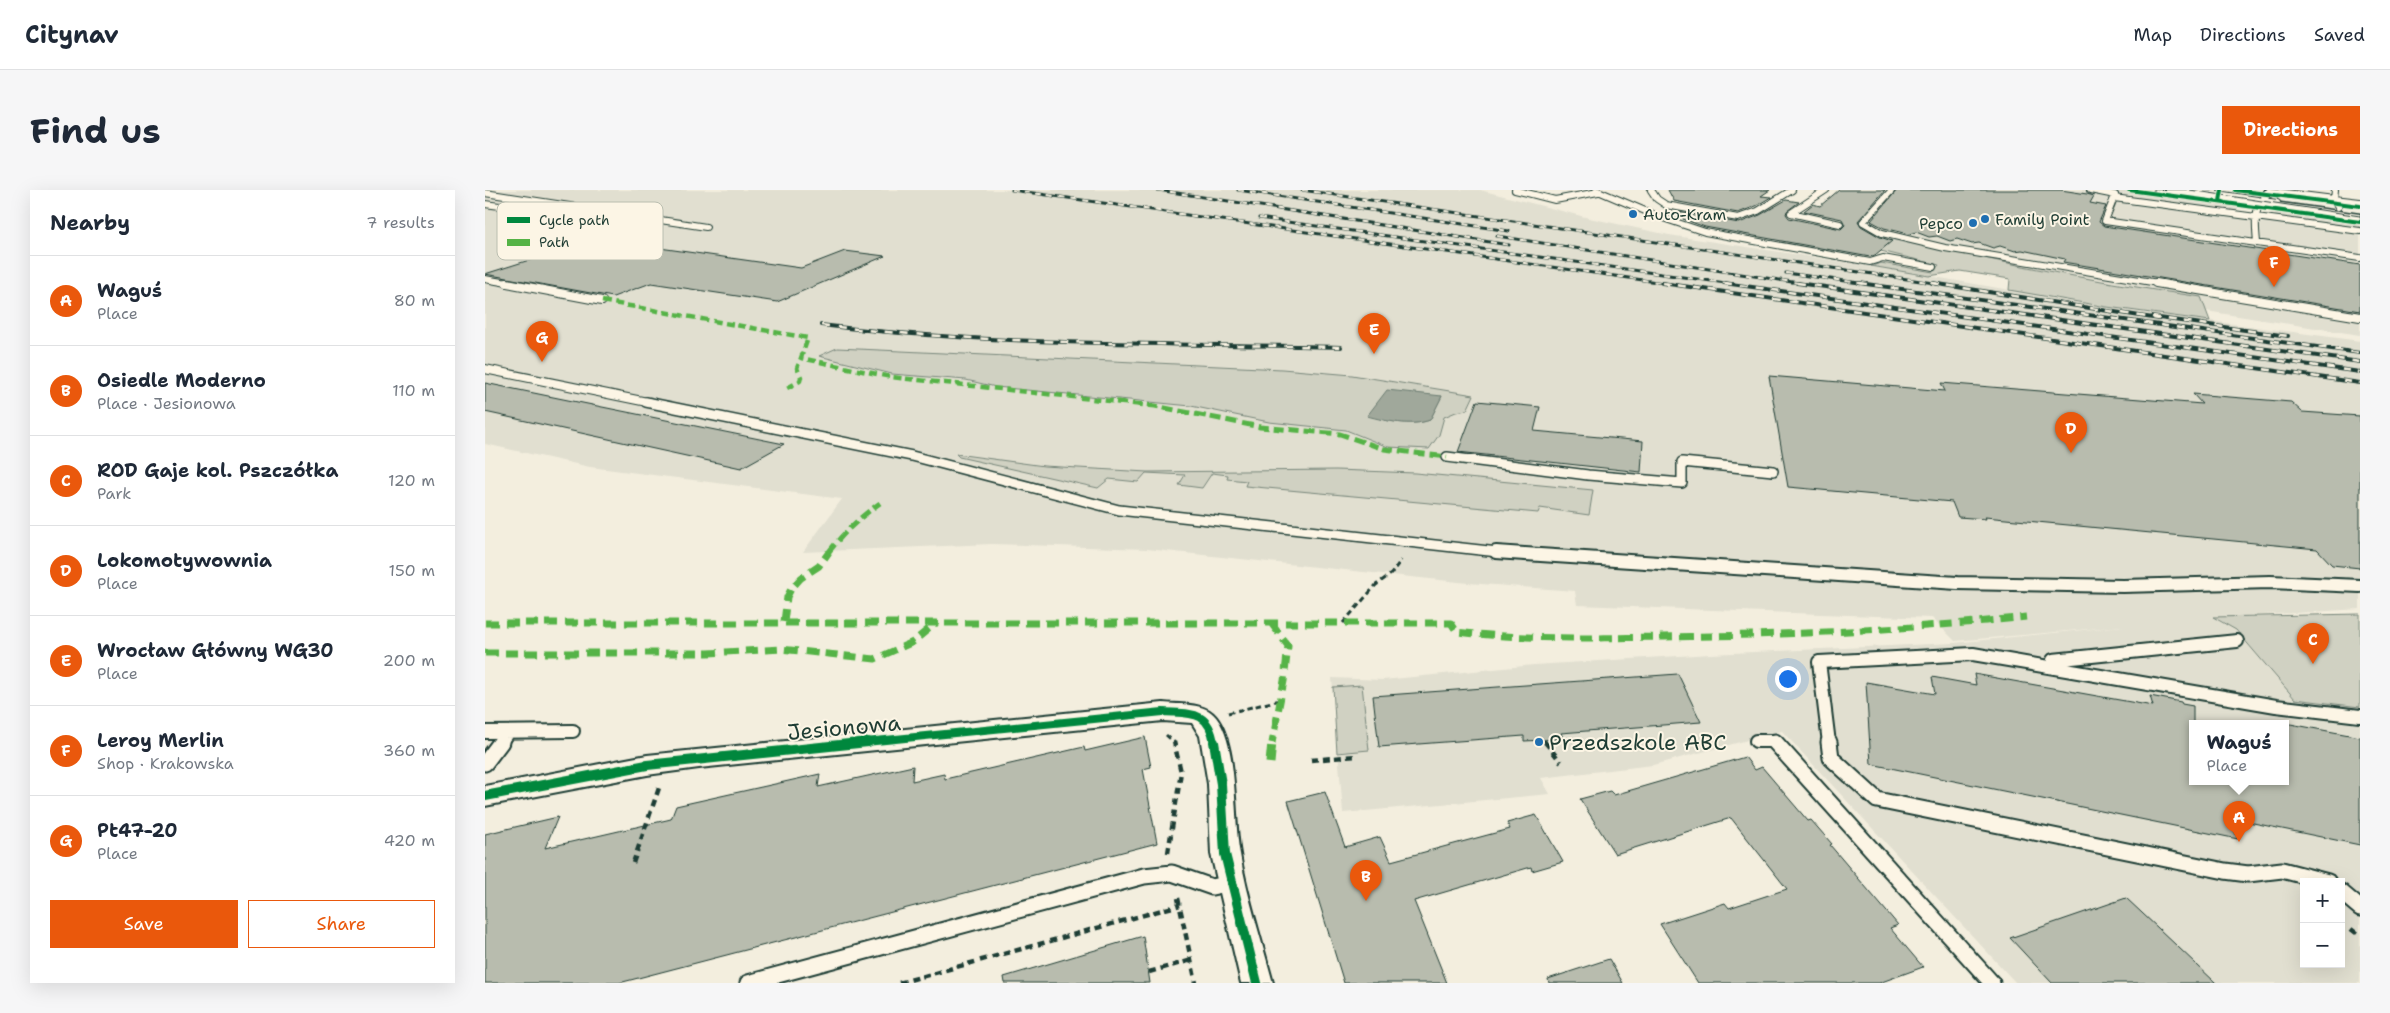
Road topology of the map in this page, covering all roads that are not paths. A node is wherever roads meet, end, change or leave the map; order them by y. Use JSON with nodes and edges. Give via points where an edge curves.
{"nodes":[{"id":1,"x":1515,"y":190,"type":"edge"},
{"id":2,"x":1651,"y":190,"type":"edge"},
{"id":3,"x":1792,"y":190,"type":"edge"},
{"id":4,"x":1826,"y":190,"type":"edge"},
{"id":5,"x":1892,"y":190,"type":"edge"},
{"id":6,"x":2091,"y":190,"type":"edge"},
{"id":7,"x":2160,"y":190,"type":"edge"},
{"id":8,"x":2189,"y":190,"type":"edge"},
{"id":9,"x":2328,"y":190,"type":"edge"},
{"id":10,"x":2335,"y":190,"type":"edge"},
{"id":11,"x":1597,"y":191,"type":"edge"},
{"id":12,"x":485,"y":193,"type":"edge"},
{"id":13,"x":2225,"y":193,"type":"edge"},
{"id":14,"x":2114,"y":198,"type":"junction"},
{"id":15,"x":2264,"y":200,"type":"edge"},
{"id":16,"x":543,"y":202,"type":"edge"},
{"id":17,"x":2360,"y":202,"type":"edge"},
{"id":18,"x":2336,"y":203,"type":"junction"},
{"id":19,"x":2359,"y":220,"type":"edge"},
{"id":20,"x":663,"y":221,"type":"edge"},
{"id":21,"x":1840,"y":224,"type":"dead end"},
{"id":22,"x":706,"y":227,"type":"dead end"},
{"id":23,"x":2257,"y":243,"type":"junction"},
{"id":24,"x":2360,"y":258,"type":"edge"},
{"id":25,"x":1933,"y":266,"type":"dead end"},
{"id":26,"x":485,"y":279,"type":"edge"},
{"id":27,"x":602,"y":301,"type":"dead end"},
{"id":28,"x":2360,"y":317,"type":"edge"},
{"id":29,"x":485,"y":369,"type":"edge"},
{"id":30,"x":1447,"y":457,"type":"dead end"},
{"id":31,"x":1773,"y":471,"type":"dead end"},
{"id":32,"x":2360,"y":586,"type":"edge"},
{"id":33,"x":2237,"y":640,"type":"dead end"},
{"id":34,"x":2055,"y":668,"type":"junction"},
{"id":35,"x":2360,"y":716,"type":"edge"},
{"id":36,"x":573,"y":731,"type":"dead end"},
{"id":37,"x":485,"y":732,"type":"edge"},
{"id":38,"x":508,"y":732,"type":"junction"},
{"id":39,"x":1756,"y":741,"type":"dead end"},
{"id":40,"x":485,"y":763,"type":"edge"},
{"id":41,"x":485,"y":796,"type":"edge"},
{"id":42,"x":2313,"y":878,"type":"edge"},
{"id":43,"x":1231,"y":883,"type":"junction"},
{"id":44,"x":2345,"y":895,"type":"edge"},
{"id":45,"x":2360,"y":908,"type":"edge"},
{"id":46,"x":748,"y":983,"type":"edge"},
{"id":47,"x":1257,"y":983,"type":"edge"},
{"id":48,"x":1992,"y":983,"type":"edge"}],
"edges":[{"from":1,"to":11,"type":"lane","via":[[1555,200]]},
{"from":2,"to":3,"type":"lane","via":[[1666,205],[1738,218],[1747,217],[1778,201]]},
{"from":4,"to":21,"type":"lane","via":[[1791,213]]},
{"from":5,"to":28,"type":"lane","via":[[1863,222],[1882,233],[1945,248]]},
{"from":6,"to":14,"type":"lane","via":[[2115,195]]},
{"from":7,"to":15,"type":"main road"},
{"from":8,"to":13,"type":"lane"},
{"from":9,"to":10,"type":"lane"},
{"from":10,"to":18,"type":"lane"},
{"from":11,"to":25,"type":"lane","via":[[1705,232],[1870,262],[1883,258]]},
{"from":12,"to":16,"type":"lane"},
{"from":13,"to":15,"type":"main road"},
{"from":14,"to":15,"type":"lane"},
{"from":14,"to":23,"type":"lane","via":[[2105,220]]},
{"from":15,"to":18,"type":"main road"},
{"from":15,"to":19,"type":"main road"},
{"from":15,"to":23,"type":"lane"},
{"from":17,"to":18,"type":"lane"},
{"from":18,"to":19,"type":"main road"},
{"from":20,"to":22,"type":"lane"},
{"from":23,"to":24,"type":"lane"},
{"from":26,"to":27,"type":"lane"},
{"from":29,"to":32,"type":"lane","via":[[912,456],[1119,510],[1515,554],[1957,583],[2142,586],[2270,582]]},
{"from":30,"to":31,"type":"lane","via":[[1682,483],[1682,462]]},
{"from":33,"to":34,"type":"lane","via":[[2053,660]]},
{"from":34,"to":35,"type":"lane","via":[[2276,706]]},
{"from":34,"to":42,"type":"lane","via":[[1973,654],[1819,662],[1831,758],[1877,800],[2225,872],[2248,874],[2282,870]]},
{"from":36,"to":38,"type":"lane"},
{"from":37,"to":38,"type":"lane"},
{"from":38,"to":40,"type":"lane"},
{"from":39,"to":48,"type":"lane","via":[[1773,741]]},
{"from":41,"to":43,"type":"street","name":"Jesionowa","via":[[608,772],[699,759],[1163,712],[1199,715],[1207,722],[1217,754],[1225,854]]},
{"from":43,"to":46,"type":"lane","via":[[1212,888],[1172,873],[1144,876]]},
{"from":43,"to":47,"type":"street"},
{"from":44,"to":45,"type":"lane"}]}
